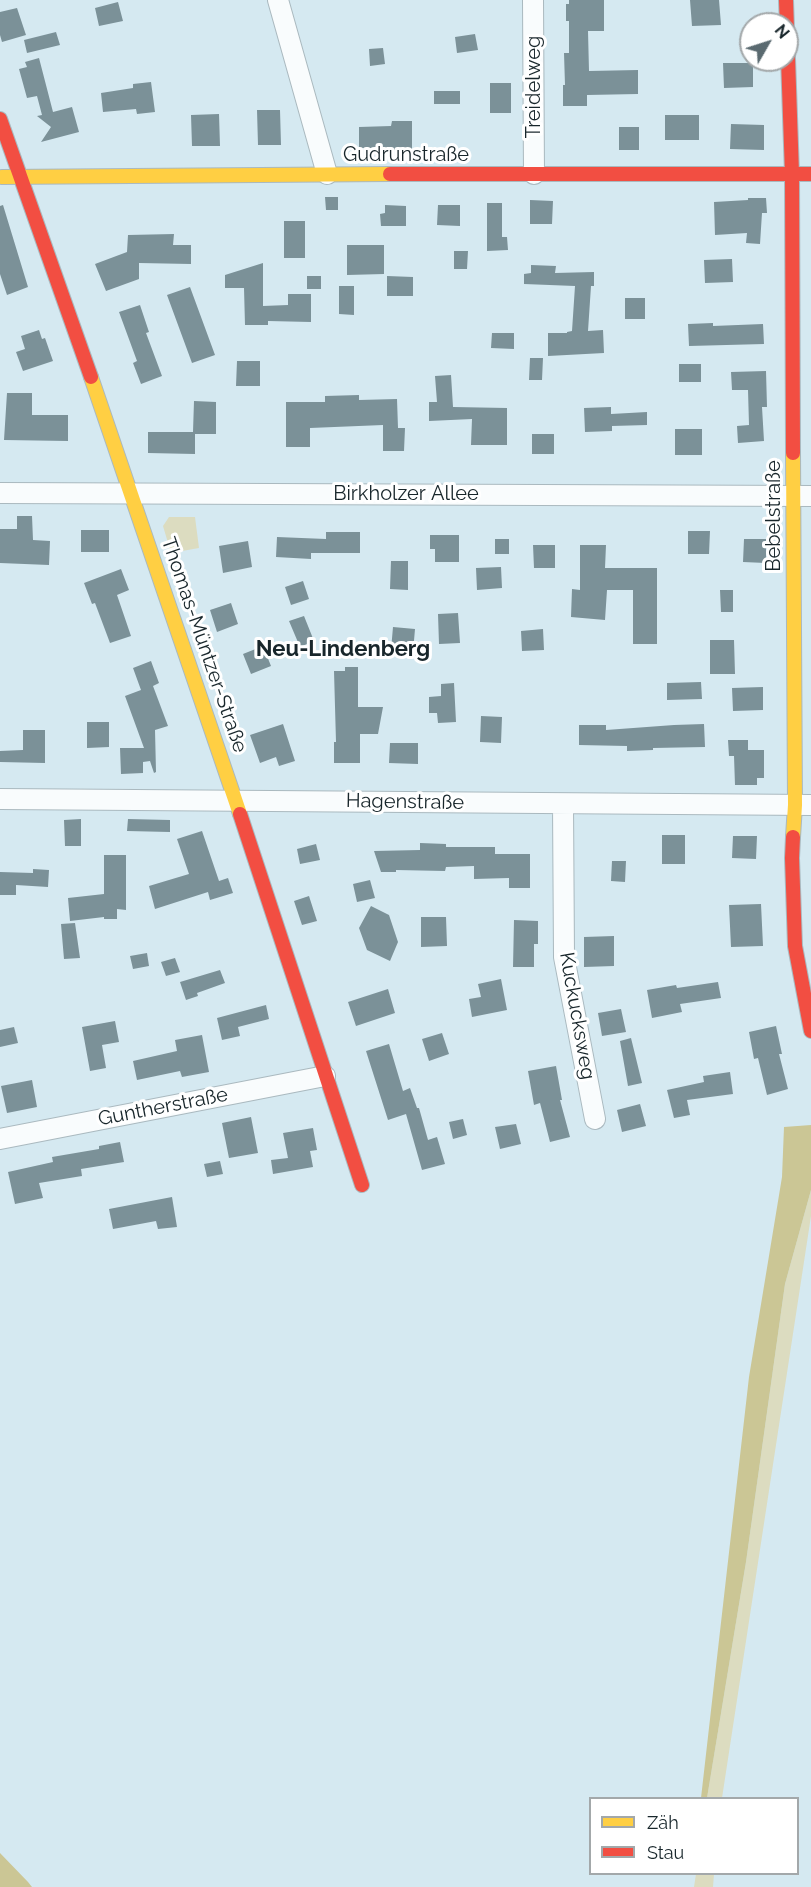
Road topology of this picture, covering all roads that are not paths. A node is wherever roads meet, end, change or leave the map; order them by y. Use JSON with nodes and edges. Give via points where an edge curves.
{"nodes":[{"id":1,"x":278,"y":0,"type":"edge"},
{"id":2,"x":533,"y":0,"type":"edge"},
{"id":3,"x":786,"y":0,"type":"edge"},
{"id":4,"x":0,"y":119,"type":"edge"},
{"id":5,"x":327,"y":174,"type":"junction"},
{"id":6,"x":534,"y":174,"type":"junction"},
{"id":7,"x":792,"y":174,"type":"junction"},
{"id":8,"x":811,"y":174,"type":"edge"},
{"id":9,"x":19,"y":176,"type":"junction"},
{"id":10,"x":0,"y":177,"type":"edge"},
{"id":11,"x":0,"y":493,"type":"edge"},
{"id":12,"x":132,"y":493,"type":"junction"},
{"id":13,"x":802,"y":496,"type":"edge"},
{"id":14,"x":0,"y":799,"type":"edge"},
{"id":15,"x":236,"y":800,"type":"junction"},
{"id":16,"x":563,"y":804,"type":"junction"},
{"id":17,"x":803,"y":806,"type":"edge"},
{"id":18,"x":811,"y":1031,"type":"edge"},
{"id":19,"x":325,"y":1076,"type":"junction"},
{"id":20,"x":595,"y":1119,"type":"dead end"},
{"id":21,"x":0,"y":1139,"type":"edge"},
{"id":22,"x":362,"y":1185,"type":"dead end"}],
"edges":[{"from":1,"to":5,"type":"street"},
{"from":2,"to":6,"type":"street","name":"Treidelweg"},
{"from":3,"to":7,"type":"street","name":"Bebelstraße"},
{"from":4,"to":9,"type":"street","name":"Thomas-Müntzer-Straße"},
{"from":5,"to":6,"type":"street","name":"Gudrunstraße"},
{"from":5,"to":9,"type":"street","name":"Gudrunstraße"},
{"from":6,"to":7,"type":"street","name":"Gudrunstraße"},
{"from":7,"to":8,"type":"street","name":"Gudrunstraße"},
{"from":7,"to":13,"type":"street","name":"Bebelstraße"},
{"from":9,"to":10,"type":"street","name":"Gudrunstraße"},
{"from":9,"to":12,"type":"street","name":"Thomas-Müntzer-Straße"},
{"from":11,"to":12,"type":"street","name":"Birkholzer Allee"},
{"from":12,"to":13,"type":"street","name":"Birkholzer Allee"},
{"from":12,"to":15,"type":"street","name":"Thomas-Müntzer-Straße"},
{"from":13,"to":17,"type":"street","name":"Bebelstraße"},
{"from":14,"to":15,"type":"street","name":"Hagenstraße"},
{"from":15,"to":16,"type":"street","name":"Hagenstraße"},
{"from":15,"to":19,"type":"street","name":"Thomas-Müntzer-Straße"},
{"from":16,"to":17,"type":"street","name":"Hagenstraße"},
{"from":16,"to":20,"type":"street","name":"Kuckucksweg","via":[[564,957]]},
{"from":17,"to":18,"type":"street","name":"Bebelstraße","via":[[792,858],[795,946]]},
{"from":19,"to":21,"type":"street","name":"Guntherstraße"},
{"from":19,"to":22,"type":"street","name":"Thomas-Müntzer-Straße"}]}
